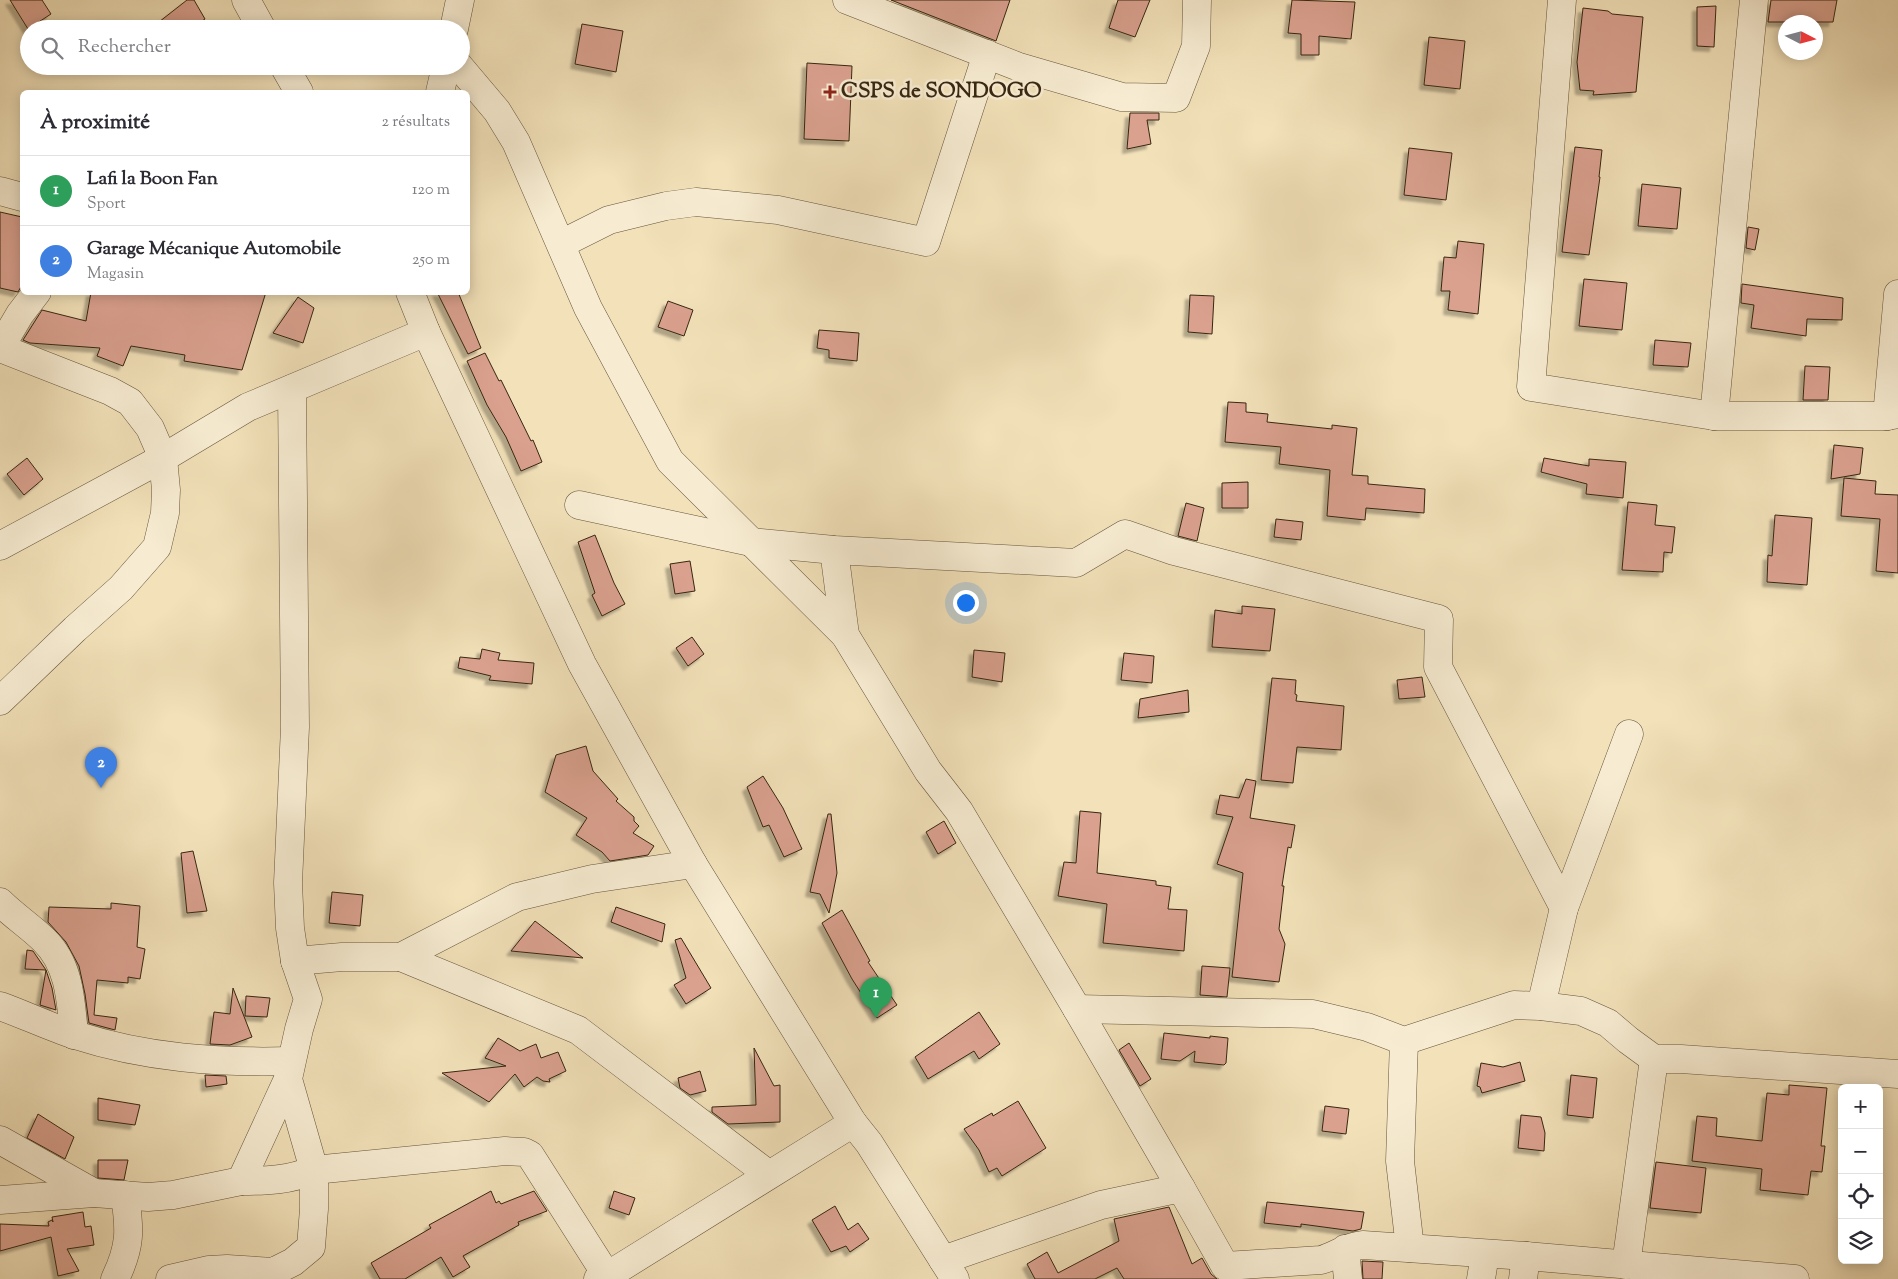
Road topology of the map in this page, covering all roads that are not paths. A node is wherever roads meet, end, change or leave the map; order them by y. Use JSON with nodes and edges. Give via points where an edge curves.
{"nodes":[{"id":1,"x":246,"y":0,"type":"edge"},
{"id":2,"x":460,"y":0,"type":"edge"},
{"id":3,"x":847,"y":0,"type":"edge"},
{"id":4,"x":1197,"y":0,"type":"edge"},
{"id":5,"x":1562,"y":0,"type":"edge"},
{"id":6,"x":1754,"y":0,"type":"edge"},
{"id":7,"x":257,"y":20,"type":"edge"},
{"id":8,"x":456,"y":20,"type":"edge"},
{"id":9,"x":987,"y":54,"type":"junction"},
{"id":10,"x":289,"y":75,"type":"edge"},
{"id":11,"x":444,"y":75,"type":"edge"},
{"id":12,"x":466,"y":75,"type":"edge"},
{"id":13,"x":298,"y":90,"type":"edge"},
{"id":14,"x":440,"y":90,"type":"edge"},
{"id":15,"x":0,"y":191,"type":"edge"},
{"id":16,"x":20,"y":196,"type":"edge"},
{"id":17,"x":560,"y":244,"type":"junction"},
{"id":18,"x":1898,"y":294,"type":"edge"},
{"id":19,"x":35,"y":295,"type":"edge"},
{"id":20,"x":411,"y":295,"type":"edge"},
{"id":21,"x":426,"y":332,"type":"junction"},
{"id":22,"x":292,"y":389,"type":"junction"},
{"id":23,"x":1892,"y":415,"type":"edge"},
{"id":24,"x":1714,"y":416,"type":"junction"},
{"id":25,"x":164,"y":458,"type":"junction"},
{"id":26,"x":579,"y":505,"type":"dead end"},
{"id":27,"x":751,"y":542,"type":"junction"},
{"id":28,"x":0,"y":546,"type":"edge"},
{"id":29,"x":834,"y":550,"type":"junction"},
{"id":30,"x":845,"y":635,"type":"junction"},
{"id":31,"x":0,"y":701,"type":"edge"},
{"id":32,"x":1629,"y":734,"type":"dead end"},
{"id":33,"x":693,"y":864,"type":"junction"},
{"id":34,"x":0,"y":902,"type":"edge"},
{"id":35,"x":1564,"y":908,"type":"junction"},
{"id":36,"x":401,"y":957,"type":"junction"},
{"id":37,"x":295,"y":961,"type":"junction"},
{"id":38,"x":0,"y":1006,"type":"edge"},
{"id":39,"x":1541,"y":1006,"type":"junction"},
{"id":40,"x":1078,"y":1009,"type":"junction"},
{"id":41,"x":74,"y":1035,"type":"junction"},
{"id":42,"x":1404,"y":1041,"type":"junction"},
{"id":43,"x":1654,"y":1059,"type":"junction"},
{"id":44,"x":290,"y":1070,"type":"junction"},
{"id":45,"x":1898,"y":1074,"type":"edge"},
{"id":46,"x":853,"y":1123,"type":"junction"},
{"id":47,"x":0,"y":1140,"type":"edge"},
{"id":48,"x":314,"y":1170,"type":"junction"},
{"id":49,"x":768,"y":1174,"type":"junction"},
{"id":50,"x":241,"y":1181,"type":"junction"},
{"id":51,"x":1180,"y":1188,"type":"junction"},
{"id":52,"x":94,"y":1193,"type":"junction"},
{"id":53,"x":125,"y":1195,"type":"junction"},
{"id":54,"x":0,"y":1200,"type":"edge"},
{"id":55,"x":1410,"y":1248,"type":"junction"},
{"id":56,"x":1345,"y":1249,"type":"junction"},
{"id":57,"x":1626,"y":1265,"type":"junction"},
{"id":58,"x":1483,"y":1266,"type":"edge"},
{"id":59,"x":1525,"y":1268,"type":"edge"},
{"id":60,"x":949,"y":1269,"type":"edge"},
{"id":61,"x":1229,"y":1272,"type":"edge"},
{"id":62,"x":1698,"y":1275,"type":"edge"},
{"id":63,"x":605,"y":1278,"type":"edge"},
{"id":64,"x":116,"y":1279,"type":"edge"},
{"id":65,"x":170,"y":1279,"type":"edge"},
{"id":66,"x":1348,"y":1279,"type":"edge"},
{"id":67,"x":1795,"y":1279,"type":"edge"}],
"edges":[{"from":1,"to":7,"type":"street"},
{"from":2,"to":8,"type":"street"},
{"from":3,"to":9,"type":"street"},
{"from":4,"to":9,"type":"street","via":[[1196,46],[1176,98],[1122,97],[1019,67]]},
{"from":5,"to":24,"type":"street","via":[[1531,387]]},
{"from":6,"to":24,"type":"street"},
{"from":9,"to":17,"type":"street","via":[[926,242],[778,210],[696,202],[609,220]]},
{"from":10,"to":13,"type":"street"},
{"from":11,"to":14,"type":"street"},
{"from":12,"to":17,"type":"street","via":[[516,142]]},
{"from":15,"to":16,"type":"street"},
{"from":17,"to":27,"type":"street","via":[[588,308],[670,461]]},
{"from":18,"to":23,"type":"street"},
{"from":19,"to":25,"type":"street","via":[[0,348],[130,402],[150,428]]},
{"from":20,"to":21,"type":"street"},
{"from":21,"to":22,"type":"street"},
{"from":21,"to":33,"type":"street","via":[[582,664]]},
{"from":22,"to":25,"type":"street","via":[[248,406]]},
{"from":22,"to":37,"type":"street","via":[[295,727],[288,883]]},
{"from":23,"to":24,"type":"street"},
{"from":25,"to":28,"type":"street"},
{"from":25,"to":31,"type":"street","via":[[165,514],[157,547],[121,588]]},
{"from":26,"to":27,"type":"street"},
{"from":27,"to":29,"type":"street"},
{"from":27,"to":30,"type":"street"},
{"from":29,"to":30,"type":"street"},
{"from":29,"to":35,"type":"street","via":[[1076,563],[1125,534],[1174,551],[1439,619],[1438,667]]},
{"from":30,"to":40,"type":"street","via":[[928,771],[959,811]]},
{"from":32,"to":35,"type":"street"},
{"from":33,"to":36,"type":"street","via":[[592,879],[516,897]]},
{"from":33,"to":46,"type":"street"},
{"from":34,"to":41,"type":"street","via":[[45,941],[55,954],[70,993]]},
{"from":35,"to":39,"type":"street"},
{"from":36,"to":37,"type":"street"},
{"from":36,"to":49,"type":"street","via":[[578,1030]]},
{"from":37,"to":44,"type":"street","via":[[308,999]]},
{"from":38,"to":41,"type":"street"},
{"from":39,"to":42,"type":"street","via":[[1514,1005]]},
{"from":39,"to":43,"type":"street","via":[[1581,1011],[1608,1023]]},
{"from":40,"to":42,"type":"street","via":[[1313,1014],[1367,1027]]},
{"from":40,"to":51,"type":"street"},
{"from":41,"to":44,"type":"street","via":[[175,1057]]},
{"from":42,"to":55,"type":"street","via":[[1400,1161]]},
{"from":43,"to":45,"type":"street"},
{"from":43,"to":57,"type":"street"},
{"from":44,"to":48,"type":"street"},
{"from":44,"to":50,"type":"street"},
{"from":46,"to":49,"type":"street"},
{"from":46,"to":60,"type":"street"},
{"from":47,"to":52,"type":"street"},
{"from":48,"to":50,"type":"street","via":[[296,1178]]},
{"from":48,"to":63,"type":"street","via":[[505,1151],[524,1152],[530,1155]]},
{"from":48,"to":65,"type":"street","via":[[311,1247],[293,1262],[273,1272],[209,1270]]},
{"from":49,"to":63,"type":"street"},
{"from":50,"to":53,"type":"street","via":[[173,1195]]},
{"from":51,"to":60,"type":"street","via":[[1101,1205]]},
{"from":51,"to":61,"type":"street"},
{"from":52,"to":53,"type":"street"},
{"from":52,"to":54,"type":"street"},
{"from":53,"to":64,"type":"street","via":[[129,1244]]},
{"from":55,"to":56,"type":"street","via":[[1363,1245]]},
{"from":55,"to":58,"type":"street"},
{"from":56,"to":61,"type":"street","via":[[1322,1260]]},
{"from":56,"to":66,"type":"street"},
{"from":57,"to":59,"type":"street"},
{"from":57,"to":62,"type":"street"},
{"from":58,"to":59,"type":"street"},
{"from":62,"to":67,"type":"street"}]}
